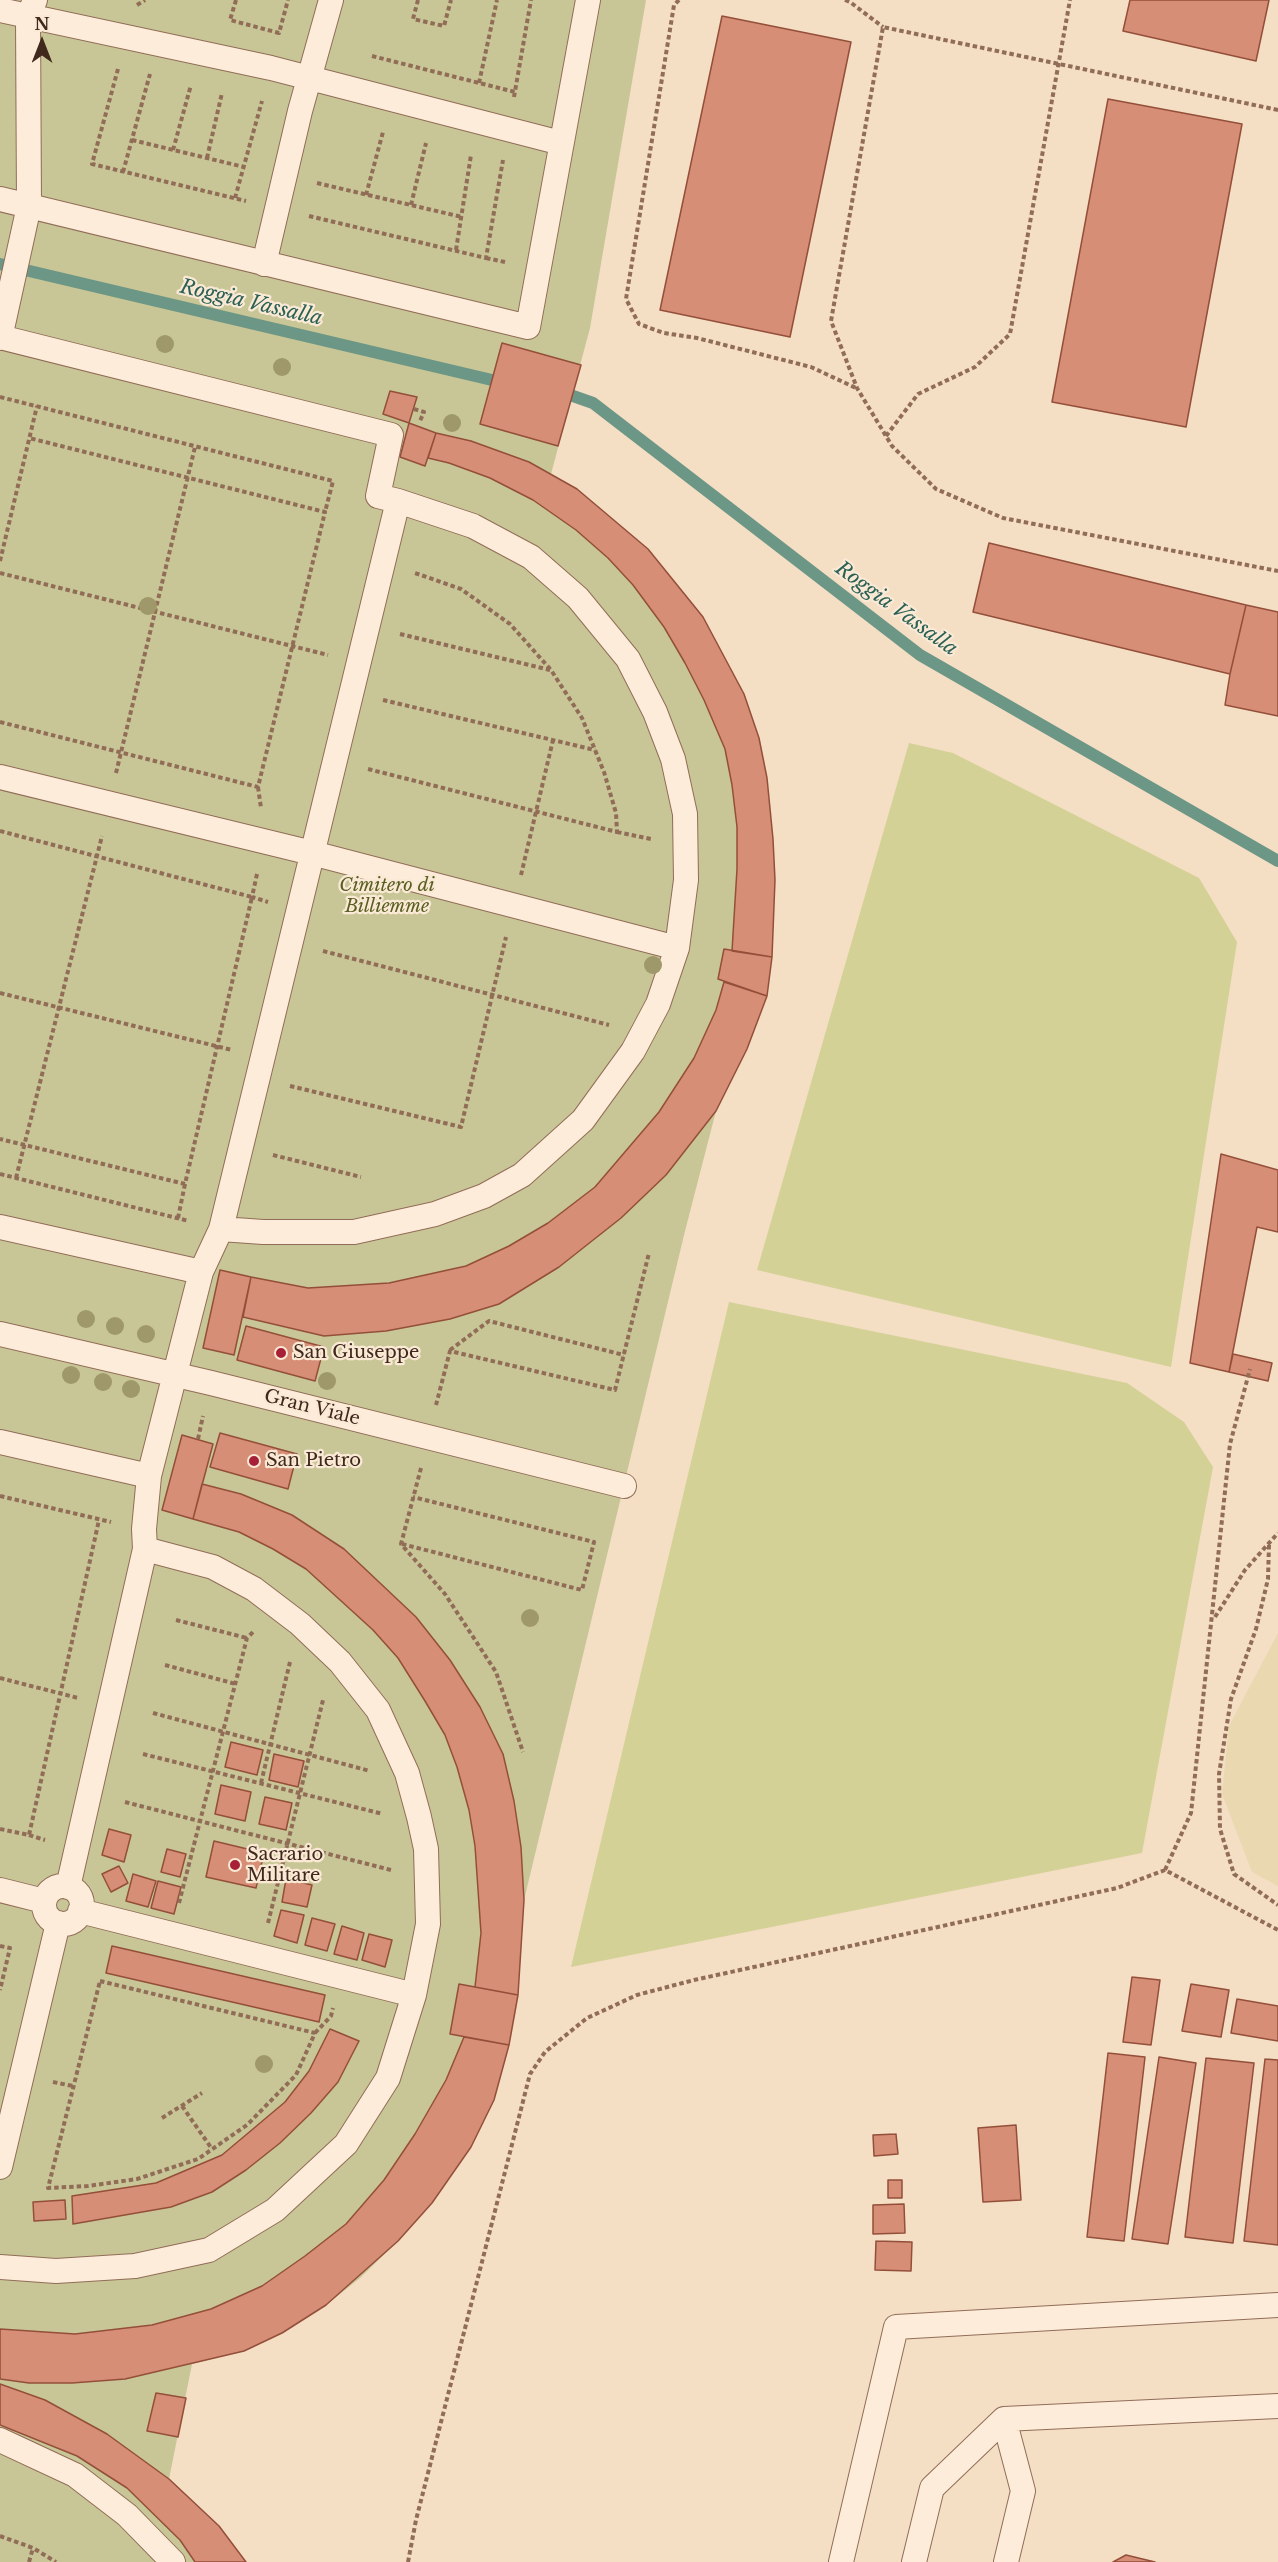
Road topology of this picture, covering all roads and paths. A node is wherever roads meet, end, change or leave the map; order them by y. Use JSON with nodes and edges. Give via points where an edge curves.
{"nodes":[{"id":1,"x":236,"y":0,"type":"edge"},
{"id":2,"x":288,"y":0,"type":"edge"},
{"id":3,"x":331,"y":0,"type":"edge"},
{"id":4,"x":418,"y":0,"type":"edge"},
{"id":5,"x":451,"y":0,"type":"edge"},
{"id":6,"x":497,"y":0,"type":"edge"},
{"id":7,"x":588,"y":0,"type":"edge"},
{"id":8,"x":679,"y":0,"type":"edge"},
{"id":9,"x":845,"y":0,"type":"edge"},
{"id":10,"x":1070,"y":0,"type":"edge"},
{"id":11,"x":28,"y":6,"type":"edge"},
{"id":12,"x":0,"y":10,"type":"edge"},
{"id":13,"x":883,"y":27,"type":"junction"},
{"id":14,"x":320,"y":43,"type":"junction"},
{"id":15,"x":1058,"y":64,"type":"junction"},
{"id":16,"x":150,"y":74,"type":"dead end"},
{"id":17,"x":310,"y":78,"type":"junction"},
{"id":18,"x":479,"y":83,"type":"junction"},
{"id":19,"x":191,"y":84,"type":"dead end"},
{"id":20,"x":222,"y":92,"type":"dead end"},
{"id":21,"x":514,"y":92,"type":"dead end"},
{"id":22,"x":262,"y":101,"type":"dead end"},
{"id":23,"x":1278,"y":110,"type":"edge"},
{"id":24,"x":383,"y":131,"type":"dead end"},
{"id":25,"x":132,"y":140,"type":"junction"},
{"id":26,"x":426,"y":142,"type":"dead end"},
{"id":27,"x":561,"y":143,"type":"junction"},
{"id":28,"x":173,"y":150,"type":"junction"},
{"id":29,"x":471,"y":154,"type":"dead end"},
{"id":30,"x":207,"y":158,"type":"junction"},
{"id":31,"x":244,"y":167,"type":"junction"},
{"id":32,"x":123,"y":172,"type":"dead end"},
{"id":33,"x":316,"y":183,"type":"dead end"},
{"id":34,"x":366,"y":195,"type":"junction"},
{"id":35,"x":0,"y":198,"type":"edge"},
{"id":36,"x":235,"y":198,"type":"dead end"},
{"id":37,"x":411,"y":205,"type":"junction"},
{"id":38,"x":29,"y":206,"type":"junction"},
{"id":39,"x":462,"y":217,"type":"junction"},
{"id":40,"x":456,"y":250,"type":"dead end"},
{"id":41,"x":264,"y":264,"type":"junction"},
{"id":42,"x":1,"y":333,"type":"edge"},
{"id":43,"x":857,"y":388,"type":"junction"},
{"id":44,"x":0,"y":397,"type":"edge"},
{"id":45,"x":37,"y":406,"type":"junction"},
{"id":46,"x":886,"y":436,"type":"junction"},
{"id":47,"x":28,"y":438,"type":"junction"},
{"id":48,"x":195,"y":447,"type":"junction"},
{"id":49,"x":187,"y":478,"type":"junction"},
{"id":50,"x":398,"y":501,"type":"junction"},
{"id":51,"x":325,"y":512,"type":"junction"},
{"id":52,"x":0,"y":561,"type":"edge"},
{"id":53,"x":383,"y":562,"type":"junction"},
{"id":54,"x":1278,"y":571,"type":"edge"},
{"id":55,"x":0,"y":573,"type":"edge"},
{"id":56,"x":154,"y":612,"type":"junction"},
{"id":57,"x":367,"y":626,"type":"junction"},
{"id":58,"x":293,"y":646,"type":"junction"},
{"id":59,"x":358,"y":663,"type":"junction"},
{"id":60,"x":551,"y":670,"type":"junction"},
{"id":61,"x":351,"y":692,"type":"junction"},
{"id":62,"x":0,"y":722,"type":"edge"},
{"id":63,"x":553,"y":740,"type":"junction"},
{"id":64,"x":595,"y":751,"type":"junction"},
{"id":65,"x":120,"y":753,"type":"junction"},
{"id":66,"x":334,"y":760,"type":"junction"},
{"id":67,"x":0,"y":777,"type":"edge"},
{"id":68,"x":109,"y":804,"type":"junction"},
{"id":69,"x":536,"y":811,"type":"junction"},
{"id":70,"x":0,"y":831,"type":"edge"},
{"id":71,"x":265,"y":841,"type":"junction"},
{"id":72,"x":312,"y":853,"type":"junction"},
{"id":73,"x":97,"y":856,"type":"junction"},
{"id":74,"x":252,"y":897,"type":"junction"},
{"id":75,"x":514,"y":905,"type":"junction"},
{"id":76,"x":298,"y":912,"type":"junction"},
{"id":77,"x":290,"y":942,"type":"junction"},
{"id":78,"x":677,"y":948,"type":"junction"},
{"id":79,"x":0,"y":993,"type":"edge"},
{"id":80,"x":492,"y":995,"type":"junction"},
{"id":81,"x":57,"y":1006,"type":"junction"},
{"id":82,"x":642,"y":1034,"type":"junction"},
{"id":83,"x":216,"y":1046,"type":"junction"},
{"id":84,"x":260,"y":1068,"type":"junction"},
{"id":85,"x":0,"y":1139,"type":"edge"},
{"id":86,"x":23,"y":1145,"type":"junction"},
{"id":87,"x":240,"y":1147,"type":"junction"},
{"id":88,"x":0,"y":1174,"type":"edge"},
{"id":89,"x":361,"y":1177,"type":"dead end"},
{"id":90,"x":15,"y":1178,"type":"junction"},
{"id":91,"x":185,"y":1184,"type":"junction"},
{"id":92,"x":178,"y":1218,"type":"junction"},
{"id":93,"x":0,"y":1227,"type":"edge"},
{"id":94,"x":221,"y":1229,"type":"junction"},
{"id":95,"x":201,"y":1272,"type":"junction"},
{"id":96,"x":0,"y":1334,"type":"edge"},
{"id":97,"x":450,"y":1351,"type":"dead end"},
{"id":98,"x":624,"y":1355,"type":"dead end"},
{"id":99,"x":1250,"y":1369,"type":"dead end"},
{"id":100,"x":174,"y":1375,"type":"junction"},
{"id":101,"x":0,"y":1442,"type":"edge"},
{"id":102,"x":149,"y":1476,"type":"junction"},
{"id":103,"x":624,"y":1486,"type":"dead end"},
{"id":104,"x":0,"y":1496,"type":"edge"},
{"id":105,"x":413,"y":1497,"type":"dead end"},
{"id":106,"x":99,"y":1520,"type":"junction"},
{"id":107,"x":1278,"y":1533,"type":"edge"},
{"id":108,"x":144,"y":1539,"type":"junction"},
{"id":109,"x":401,"y":1544,"type":"dead end"},
{"id":110,"x":1269,"y":1545,"type":"junction"},
{"id":111,"x":277,"y":1606,"type":"junction"},
{"id":112,"x":176,"y":1620,"type":"dead end"},
{"id":113,"x":1213,"y":1620,"type":"junction"},
{"id":114,"x":248,"y":1638,"type":"junction"},
{"id":115,"x":290,"y":1662,"type":"dead end"},
{"id":116,"x":165,"y":1665,"type":"dead end"},
{"id":117,"x":0,"y":1678,"type":"edge"},
{"id":118,"x":236,"y":1684,"type":"junction"},
{"id":119,"x":62,"y":1694,"type":"junction"},
{"id":120,"x":324,"y":1700,"type":"dead end"},
{"id":121,"x":111,"y":1707,"type":"junction"},
{"id":122,"x":153,"y":1713,"type":"dead end"},
{"id":123,"x":224,"y":1732,"type":"junction"},
{"id":124,"x":270,"y":1744,"type":"junction"},
{"id":125,"x":142,"y":1754,"type":"dead end"},
{"id":126,"x":310,"y":1755,"type":"junction"},
{"id":127,"x":214,"y":1772,"type":"junction"},
{"id":128,"x":378,"y":1774,"type":"dead end"},
{"id":129,"x":261,"y":1783,"type":"junction"},
{"id":130,"x":301,"y":1793,"type":"junction"},
{"id":131,"x":125,"y":1802,"type":"dead end"},
{"id":132,"x":389,"y":1816,"type":"dead end"},
{"id":133,"x":200,"y":1823,"type":"junction"},
{"id":134,"x":0,"y":1829,"type":"edge"},
{"id":135,"x":288,"y":1844,"type":"junction"},
{"id":136,"x":391,"y":1870,"type":"dead end"},
{"id":137,"x":1165,"y":1870,"type":"junction"},
{"id":138,"x":68,"y":1887,"type":"junction"},
{"id":139,"x":0,"y":1890,"type":"edge"},
{"id":140,"x":44,"y":1901,"type":"junction"},
{"id":141,"x":1278,"y":1905,"type":"edge"},
{"id":142,"x":80,"y":1911,"type":"junction"},
{"id":143,"x":58,"y":1923,"type":"junction"},
{"id":144,"x":1278,"y":1930,"type":"edge"},
{"id":145,"x":171,"y":1934,"type":"junction"},
{"id":146,"x":0,"y":1946,"type":"edge"},
{"id":147,"x":260,"y":1956,"type":"junction"},
{"id":148,"x":0,"y":1989,"type":"edge"},
{"id":149,"x":414,"y":1995,"type":"junction"},
{"id":150,"x":202,"y":2093,"type":"dead end"},
{"id":151,"x":182,"y":2106,"type":"junction"},
{"id":152,"x":162,"y":2118,"type":"dead end"},
{"id":153,"x":212,"y":2149,"type":"junction"},
{"id":154,"x":0,"y":2167,"type":"edge"},
{"id":155,"x":0,"y":2267,"type":"edge"},
{"id":156,"x":1278,"y":2305,"type":"edge"},
{"id":157,"x":1278,"y":2406,"type":"edge"},
{"id":158,"x":1004,"y":2419,"type":"junction"},
{"id":159,"x":0,"y":2440,"type":"edge"},
{"id":160,"x":0,"y":2536,"type":"edge"},
{"id":161,"x":33,"y":2548,"type":"junction"},
{"id":162,"x":29,"y":2562,"type":"edge"},
{"id":163,"x":56,"y":2562,"type":"edge"},
{"id":164,"x":173,"y":2562,"type":"edge"},
{"id":165,"x":408,"y":2562,"type":"edge"},
{"id":166,"x":841,"y":2562,"type":"edge"},
{"id":167,"x":914,"y":2562,"type":"edge"},
{"id":168,"x":1006,"y":2562,"type":"edge"}],
"edges":[{"from":1,"to":2,"type":"path","via":[[230,20],[279,33]]},
{"from":3,"to":14,"type":"lane"},
{"from":4,"to":5,"type":"path","via":[[413,19],[444,26]]},
{"from":6,"to":18,"type":"path"},
{"from":7,"to":27,"type":"lane"},
{"from":8,"to":43,"type":"path","via":[[674,5],[626,299],[639,324],[811,367]]},
{"from":9,"to":13,"type":"path"},
{"from":10,"to":15,"type":"path"},
{"from":11,"to":12,"type":"lane"},
{"from":11,"to":17,"type":"lane","via":[[126,36]]},
{"from":11,"to":38,"type":"lane"},
{"from":13,"to":15,"type":"path"},
{"from":13,"to":43,"type":"path","via":[[831,321]]},
{"from":14,"to":17,"type":"lane"},
{"from":14,"to":18,"type":"path"},
{"from":15,"to":23,"type":"path"},
{"from":15,"to":46,"type":"path","via":[[1010,334],[975,367],[918,394]]},
{"from":16,"to":25,"type":"path"},
{"from":17,"to":27,"type":"lane"},
{"from":17,"to":41,"type":"lane"},
{"from":18,"to":21,"type":"path"},
{"from":19,"to":28,"type":"path"},
{"from":20,"to":30,"type":"path"},
{"from":22,"to":31,"type":"path"},
{"from":24,"to":34,"type":"path"},
{"from":25,"to":28,"type":"path"},
{"from":25,"to":32,"type":"path"},
{"from":26,"to":37,"type":"path"},
{"from":27,"to":41,"type":"lane","via":[[528,327]]},
{"from":28,"to":30,"type":"path"},
{"from":29,"to":39,"type":"path"},
{"from":30,"to":31,"type":"path"},
{"from":31,"to":36,"type":"path"},
{"from":33,"to":34,"type":"path"},
{"from":34,"to":37,"type":"path"},
{"from":35,"to":38,"type":"lane"},
{"from":37,"to":39,"type":"path"},
{"from":38,"to":41,"type":"lane"},
{"from":38,"to":42,"type":"lane"},
{"from":39,"to":40,"type":"path"},
{"from":42,"to":50,"type":"lane","via":[[391,435],[378,496]]},
{"from":43,"to":46,"type":"path"},
{"from":44,"to":45,"type":"path"},
{"from":45,"to":47,"type":"path"},
{"from":45,"to":48,"type":"path"},
{"from":46,"to":54,"type":"path","via":[[936,489],[1003,518]]},
{"from":47,"to":49,"type":"path"},
{"from":47,"to":52,"type":"path"},
{"from":48,"to":49,"type":"path"},
{"from":48,"to":51,"type":"path","via":[[333,481]]},
{"from":49,"to":51,"type":"path"},
{"from":49,"to":56,"type":"path"},
{"from":50,"to":53,"type":"lane"},
{"from":50,"to":78,"type":"lane","via":[[473,526],[531,557],[578,598],[628,659],[673,759],[685,814],[686,880]]},
{"from":51,"to":58,"type":"path"},
{"from":53,"to":57,"type":"lane"},
{"from":53,"to":60,"type":"path","via":[[461,589],[510,624]]},
{"from":55,"to":56,"type":"path"},
{"from":56,"to":58,"type":"path"},
{"from":56,"to":65,"type":"path"},
{"from":57,"to":59,"type":"lane"},
{"from":57,"to":60,"type":"path"},
{"from":58,"to":59,"type":"path"},
{"from":58,"to":65,"type":"path","via":[[258,788]]},
{"from":59,"to":61,"type":"lane"},
{"from":60,"to":64,"type":"path","via":[[582,718]]},
{"from":61,"to":63,"type":"path"},
{"from":61,"to":66,"type":"lane"},
{"from":62,"to":65,"type":"path"},
{"from":63,"to":64,"type":"path"},
{"from":63,"to":69,"type":"path"},
{"from":64,"to":69,"type":"path","via":[[616,813],[617,832]]},
{"from":65,"to":68,"type":"path"},
{"from":66,"to":69,"type":"path"},
{"from":66,"to":72,"type":"lane"},
{"from":67,"to":68,"type":"lane"},
{"from":68,"to":71,"type":"lane"},
{"from":68,"to":73,"type":"path"},
{"from":69,"to":75,"type":"path"},
{"from":70,"to":73,"type":"path"},
{"from":71,"to":72,"type":"lane"},
{"from":71,"to":74,"type":"path"},
{"from":72,"to":75,"type":"lane"},
{"from":72,"to":76,"type":"lane"},
{"from":73,"to":74,"type":"path"},
{"from":73,"to":81,"type":"path"},
{"from":74,"to":76,"type":"path"},
{"from":74,"to":83,"type":"path"},
{"from":75,"to":78,"type":"lane"},
{"from":75,"to":80,"type":"path"},
{"from":76,"to":77,"type":"lane"},
{"from":77,"to":80,"type":"path"},
{"from":77,"to":84,"type":"lane"},
{"from":78,"to":82,"type":"lane","via":[[658,1004]]},
{"from":79,"to":81,"type":"path"},
{"from":80,"to":82,"type":"path"},
{"from":80,"to":84,"type":"path","via":[[461,1127]]},
{"from":81,"to":83,"type":"path"},
{"from":81,"to":86,"type":"path"},
{"from":82,"to":94,"type":"lane","via":[[583,1120],[522,1175],[484,1196],[435,1214],[354,1232]]},
{"from":83,"to":84,"type":"path"},
{"from":83,"to":91,"type":"path"},
{"from":84,"to":87,"type":"lane"},
{"from":85,"to":86,"type":"path"},
{"from":86,"to":90,"type":"path"},
{"from":86,"to":91,"type":"path"},
{"from":87,"to":89,"type":"path"},
{"from":87,"to":94,"type":"lane"},
{"from":88,"to":90,"type":"path"},
{"from":90,"to":92,"type":"path"},
{"from":91,"to":92,"type":"path"},
{"from":92,"to":94,"type":"path"},
{"from":93,"to":95,"type":"lane"},
{"from":94,"to":95,"type":"lane"},
{"from":95,"to":100,"type":"lane"},
{"from":96,"to":100,"type":"lane","name":"Gran Viale"},
{"from":97,"to":98,"type":"path","via":[[489,1322]]},
{"from":99,"to":113,"type":"path","via":[[1230,1443]]},
{"from":100,"to":102,"type":"lane"},
{"from":100,"to":103,"type":"lane","name":"Gran Viale"},
{"from":101,"to":102,"type":"lane"},
{"from":102,"to":108,"type":"lane"},
{"from":104,"to":106,"type":"path"},
{"from":105,"to":109,"type":"path","via":[[594,1542],[582,1590]]},
{"from":106,"to":108,"type":"path"},
{"from":106,"to":119,"type":"path"},
{"from":107,"to":110,"type":"path"},
{"from":108,"to":111,"type":"lane","via":[[213,1567]]},
{"from":108,"to":121,"type":"lane"},
{"from":110,"to":113,"type":"path","via":[[1245,1570]]},
{"from":110,"to":141,"type":"path","via":[[1268,1579],[1256,1629],[1231,1699],[1218,1774],[1220,1829],[1234,1874]]},
{"from":111,"to":114,"type":"path"},
{"from":111,"to":149,"type":"lane","via":[[340,1662],[378,1710],[407,1773],[426,1849],[428,1924]]},
{"from":112,"to":114,"type":"path"},
{"from":113,"to":137,"type":"path","via":[[1191,1813]]},
{"from":114,"to":118,"type":"path"},
{"from":115,"to":124,"type":"path"},
{"from":116,"to":118,"type":"path"},
{"from":117,"to":119,"type":"path"},
{"from":118,"to":123,"type":"path"},
{"from":119,"to":121,"type":"path"},
{"from":119,"to":134,"type":"path","via":[[28,1835]]},
{"from":120,"to":126,"type":"path"},
{"from":121,"to":138,"type":"lane"},
{"from":122,"to":123,"type":"path"},
{"from":123,"to":124,"type":"path"},
{"from":123,"to":127,"type":"path"},
{"from":124,"to":126,"type":"path"},
{"from":124,"to":129,"type":"path"},
{"from":125,"to":127,"type":"path"},
{"from":126,"to":128,"type":"path"},
{"from":126,"to":130,"type":"path"},
{"from":127,"to":129,"type":"path"},
{"from":127,"to":133,"type":"path"},
{"from":129,"to":130,"type":"path"},
{"from":130,"to":132,"type":"path"},
{"from":130,"to":135,"type":"path"},
{"from":131,"to":133,"type":"path"},
{"from":133,"to":135,"type":"path"},
{"from":133,"to":145,"type":"path"},
{"from":135,"to":136,"type":"path"},
{"from":135,"to":147,"type":"path"},
{"from":137,"to":144,"type":"path"},
{"from":137,"to":165,"type":"path","via":[[1117,1888],[637,1995],[587,2018],[545,2052],[530,2074]]},
{"from":138,"to":140,"type":"lane","via":[[51,1890]]},
{"from":138,"to":142,"type":"lane","via":[[81,1900]]},
{"from":139,"to":140,"type":"lane"},
{"from":140,"to":143,"type":"lane","via":[[46,1914]]},
{"from":142,"to":143,"type":"lane","via":[[73,1921]]},
{"from":142,"to":145,"type":"lane"},
{"from":143,"to":154,"type":"lane"},
{"from":145,"to":147,"type":"lane"},
{"from":146,"to":148,"type":"path","via":[[10,1948]]},
{"from":147,"to":149,"type":"lane"},
{"from":149,"to":155,"type":"lane","via":[[388,2078],[346,2144],[275,2210],[209,2250],[135,2266],[56,2271]]},
{"from":150,"to":151,"type":"path"},
{"from":151,"to":152,"type":"path"},
{"from":151,"to":153,"type":"path"},
{"from":153,"to":153,"type":"path","via":[[198,2159],[137,2179],[48,2187],[100,1981],[315,2033],[296,2075],[247,2125]]},
{"from":156,"to":166,"type":"lane","via":[[896,2327]]},
{"from":157,"to":158,"type":"lane"},
{"from":158,"to":167,"type":"lane","via":[[932,2488]]},
{"from":158,"to":168,"type":"lane","via":[[1023,2491]]},
{"from":159,"to":164,"type":"lane","via":[[75,2475],[127,2515]]},
{"from":160,"to":161,"type":"path"},
{"from":161,"to":162,"type":"path"},
{"from":161,"to":163,"type":"path"}]}
